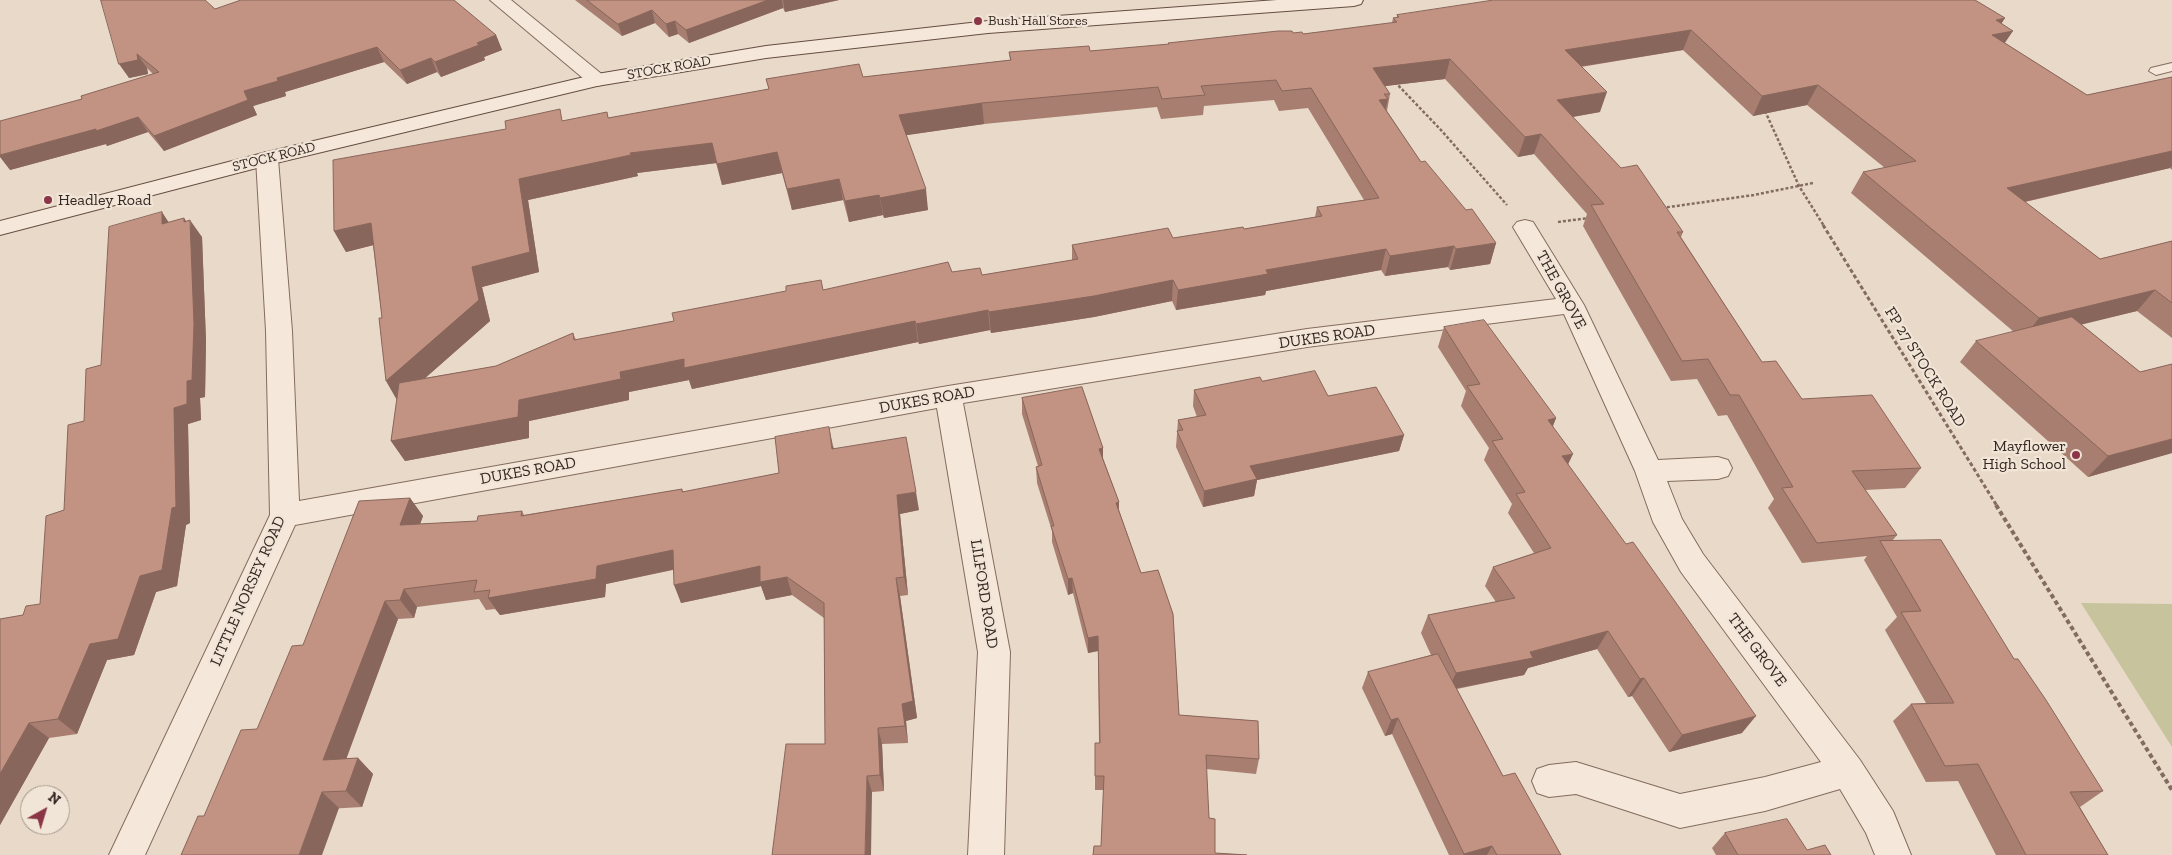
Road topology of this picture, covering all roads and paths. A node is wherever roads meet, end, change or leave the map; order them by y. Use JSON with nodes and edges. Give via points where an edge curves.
{"nodes":[{"id":1,"x":499,"y":0,"type":"edge"},
{"id":2,"x":1354,"y":0,"type":"edge"},
{"id":3,"x":1327,"y":1,"type":"edge"},
{"id":4,"x":1224,"y":4,"type":"edge"},
{"id":5,"x":2172,"y":67,"type":"edge"},
{"id":6,"x":2156,"y":71,"type":"dead end"},
{"id":7,"x":1392,"y":78,"type":"edge"},
{"id":8,"x":596,"y":80,"type":"junction"},
{"id":9,"x":1763,"y":104,"type":"edge"},
{"id":10,"x":267,"y":159,"type":"junction"},
{"id":11,"x":1813,"y":183,"type":"dead end"},
{"id":12,"x":1799,"y":186,"type":"junction"},
{"id":13,"x":1658,"y":208,"type":"edge"},
{"id":14,"x":1592,"y":217,"type":"edge"},
{"id":15,"x":1525,"y":226,"type":"junction"},
{"id":16,"x":0,"y":228,"type":"edge"},
{"id":17,"x":1572,"y":305,"type":"junction"},
{"id":18,"x":948,"y":396,"type":"junction"},
{"id":19,"x":1718,"y":468,"type":"dead end"},
{"id":20,"x":1649,"y":471,"type":"junction"},
{"id":21,"x":285,"y":515,"type":"junction"},
{"id":22,"x":1848,"y":771,"type":"junction"},
{"id":23,"x":1549,"y":780,"type":"dead end"},
{"id":24,"x":2172,"y":790,"type":"edge"},
{"id":25,"x":127,"y":855,"type":"edge"},
{"id":26,"x":986,"y":855,"type":"edge"},
{"id":27,"x":1893,"y":855,"type":"edge"}],
"edges":[{"from":1,"to":8,"type":"street"},
{"from":2,"to":3,"type":"street","name":"STOCK ROAD"},
{"from":3,"to":4,"type":"street","name":"STOCK ROAD"},
{"from":4,"to":8,"type":"street","name":"STOCK ROAD","via":[[775,51]]},
{"from":5,"to":6,"type":"lane"},
{"from":7,"to":15,"type":"path"},
{"from":8,"to":10,"type":"street","name":"STOCK ROAD"},
{"from":9,"to":12,"type":"path","name":"FP 27 STOCK ROAD"},
{"from":10,"to":16,"type":"street","name":"STOCK ROAD"},
{"from":10,"to":21,"type":"street","name":"LITTLE NORSEY ROAD","via":[[279,331]]},
{"from":11,"to":12,"type":"path"},
{"from":12,"to":13,"type":"path"},
{"from":12,"to":24,"type":"path","name":"FP 27 STOCK ROAD"},
{"from":14,"to":15,"type":"path"},
{"from":15,"to":17,"type":"street","name":"THE GROVE"},
{"from":17,"to":18,"type":"street","name":"DUKES ROAD","via":[[1307,338]]},
{"from":17,"to":20,"type":"street","name":"THE GROVE"},
{"from":18,"to":21,"type":"street","name":"DUKES ROAD"},
{"from":18,"to":26,"type":"street","name":"LILFORD ROAD","via":[[994,652]]},
{"from":19,"to":20,"type":"street"},
{"from":20,"to":22,"type":"street","name":"THE GROVE","via":[[1668,522],[1692,563]]},
{"from":21,"to":25,"type":"street","name":"LITTLE NORSEY ROAD"},
{"from":22,"to":23,"type":"street","via":[[1765,794],[1680,811],[1576,778]]},
{"from":22,"to":27,"type":"street","name":"THE GROVE","via":[[1880,823]]}]}
